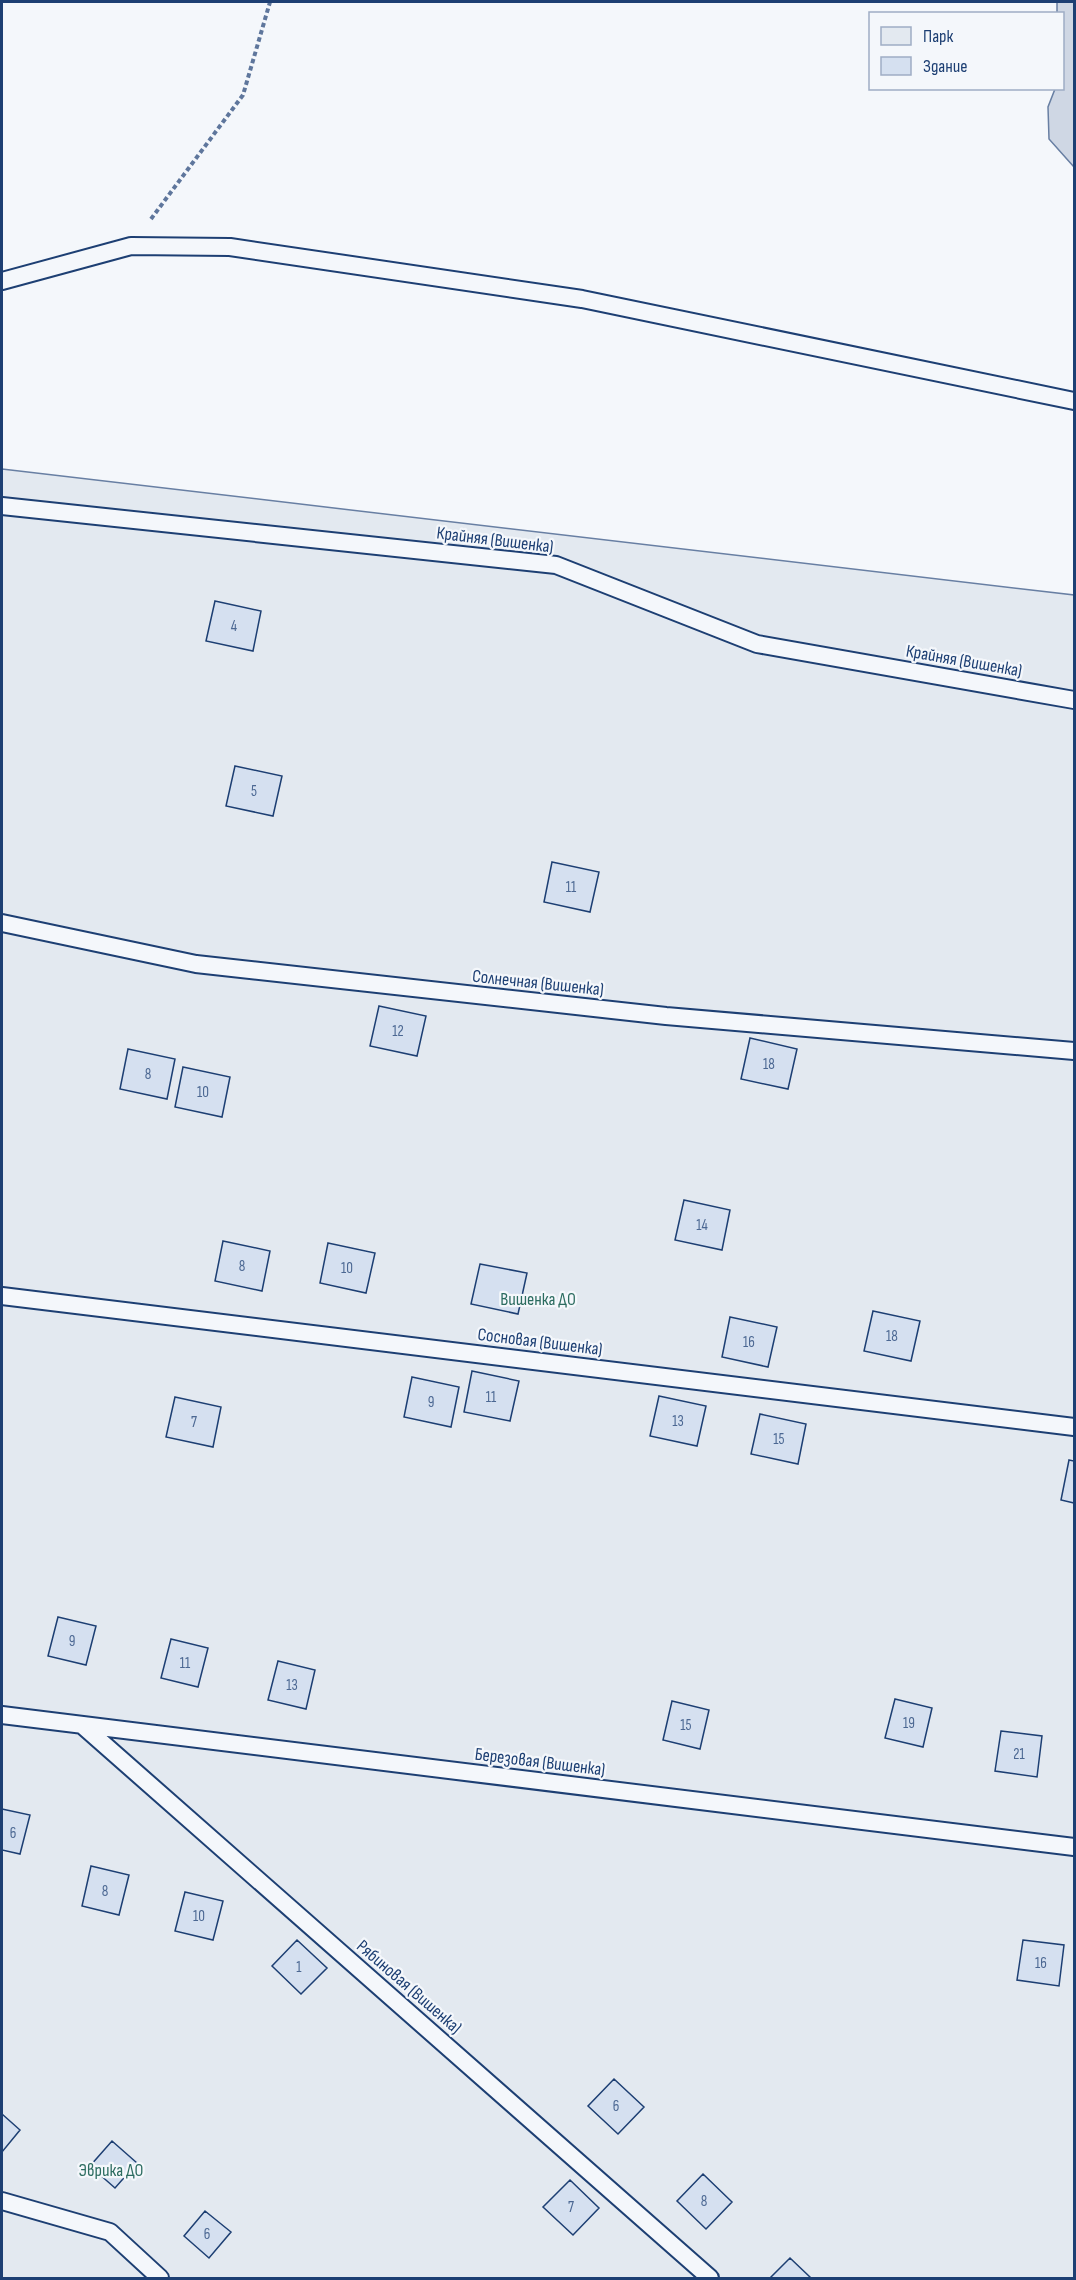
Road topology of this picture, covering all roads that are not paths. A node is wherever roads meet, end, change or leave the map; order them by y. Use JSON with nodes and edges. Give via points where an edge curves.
{"nodes":[{"id":1,"x":2,"y":281,"type":"edge"},
{"id":2,"x":1074,"y":401,"type":"edge"},
{"id":3,"x":2,"y":506,"type":"edge"},
{"id":4,"x":1074,"y":700,"type":"edge"},
{"id":5,"x":2,"y":923,"type":"edge"},
{"id":6,"x":1074,"y":1051,"type":"edge"},
{"id":7,"x":2,"y":1296,"type":"edge"},
{"id":8,"x":1074,"y":1427,"type":"edge"},
{"id":9,"x":2,"y":1716,"type":"edge"},
{"id":10,"x":82,"y":1725,"type":"junction"},
{"id":11,"x":1074,"y":1847,"type":"edge"},
{"id":12,"x":2,"y":2201,"type":"edge"},
{"id":13,"x":160,"y":2278,"type":"edge"},
{"id":14,"x":710,"y":2278,"type":"edge"}],
"edges":[{"from":1,"to":2,"type":"lane","via":[[131,246],[230,247],[582,299]]},
{"from":3,"to":4,"type":"lane","name":"Крайняя (Вишенка)","via":[[556,565],[757,644]]},
{"from":5,"to":6,"type":"lane","name":"Солнечная (Вишенка)","via":[[196,964],[666,1016]]},
{"from":7,"to":8,"type":"lane","name":"Сосновая (Вишенка)"},
{"from":9,"to":10,"type":"lane","name":"Березовая (Вишенка)"},
{"from":10,"to":11,"type":"lane","name":"Березовая (Вишенка)"},
{"from":10,"to":14,"type":"lane","name":"Рябиновая (Вишенка)"},
{"from":12,"to":13,"type":"lane","via":[[110,2232]]}]}
